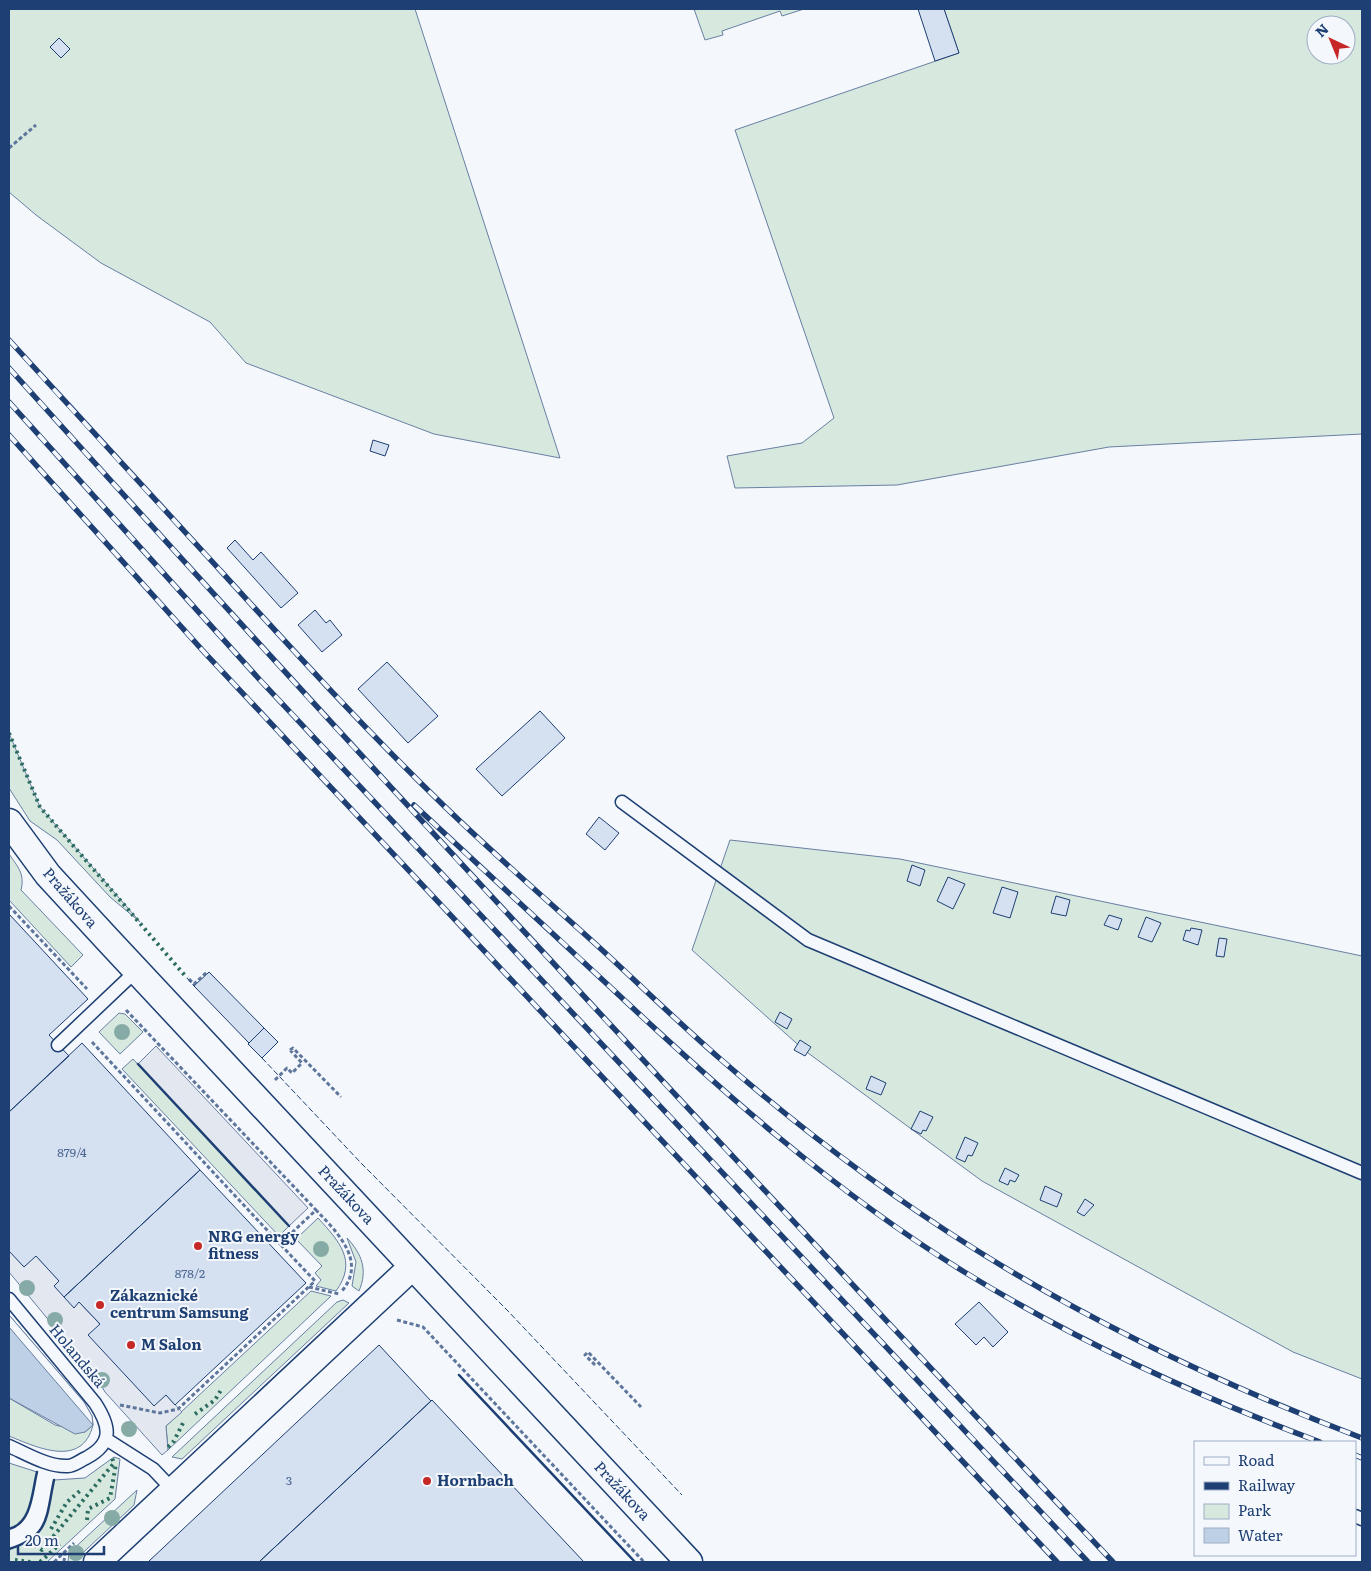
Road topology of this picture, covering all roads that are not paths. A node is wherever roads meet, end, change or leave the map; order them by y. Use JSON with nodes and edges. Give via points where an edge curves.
{"nodes":[{"id":1,"x":622,"y":802,"type":"dead end"},
{"id":2,"x":9,"y":822,"type":"edge"},
{"id":3,"x":136,"y":970,"type":"junction"},
{"id":4,"x":58,"y":1044,"type":"dead end"},
{"id":5,"x":1362,"y":1174,"type":"edge"},
{"id":6,"x":412,"y":1267,"type":"junction"},
{"id":7,"x":9,"y":1299,"type":"edge"},
{"id":8,"x":106,"y":1439,"type":"junction"},
{"id":9,"x":9,"y":1446,"type":"edge"},
{"id":10,"x":173,"y":1490,"type":"junction"},
{"id":11,"x":97,"y":1562,"type":"edge"},
{"id":12,"x":689,"y":1562,"type":"edge"}],
"edges":[{"from":1,"to":5,"type":"lane","via":[[808,940]]},
{"from":2,"to":3,"type":"street","name":"Pražákova","via":[[48,875]]},
{"from":3,"to":4,"type":"lane"},
{"from":3,"to":6,"type":"street","name":"Pražákova"},
{"from":6,"to":10,"type":"street"},
{"from":6,"to":12,"type":"street","name":"Pražákova"},
{"from":7,"to":8,"type":"lane","name":"Holandská","via":[[95,1403],[106,1422]]},
{"from":8,"to":9,"type":"lane","via":[[94,1453],[70,1466],[49,1463]]},
{"from":8,"to":10,"type":"lane","via":[[153,1469]]},
{"from":10,"to":11,"type":"street"}]}
